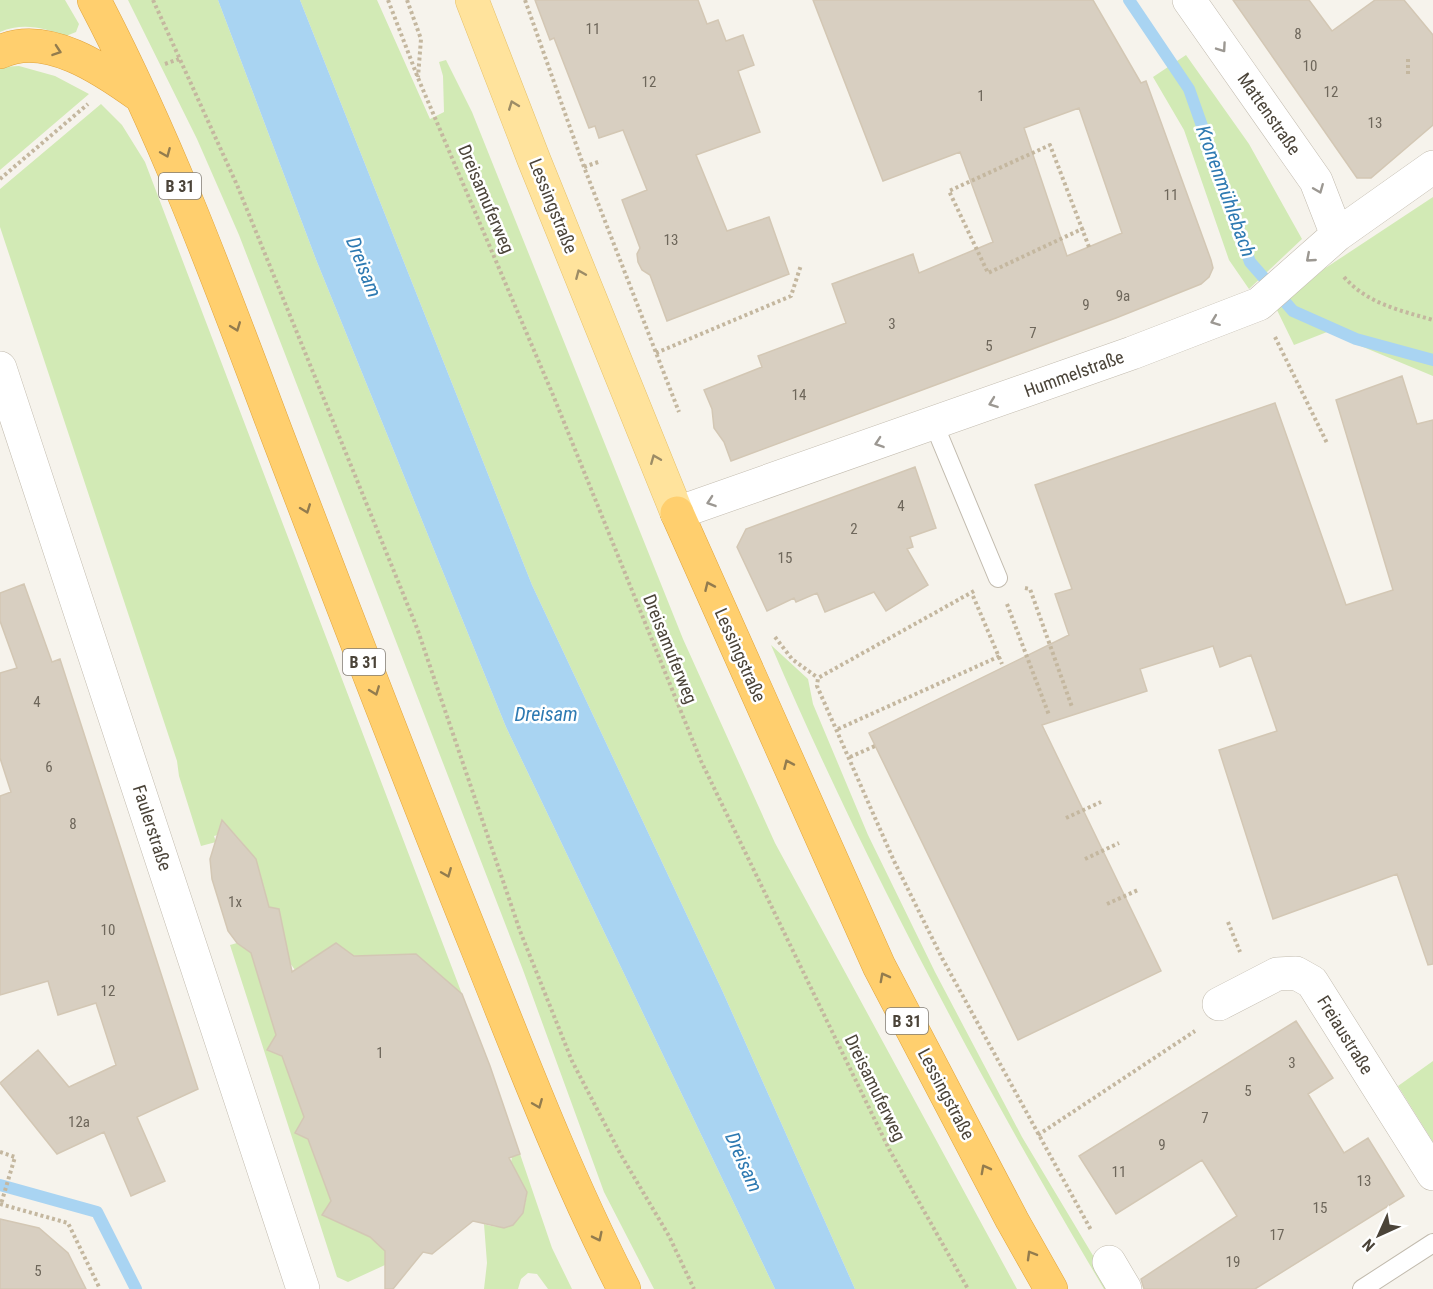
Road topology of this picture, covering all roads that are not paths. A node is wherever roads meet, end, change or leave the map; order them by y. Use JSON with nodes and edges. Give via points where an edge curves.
{"nodes":[{"id":1,"x":94,"y":0,"type":"edge"},
{"id":2,"x":472,"y":0,"type":"edge"},
{"id":3,"x":1189,"y":0,"type":"edge"},
{"id":4,"x":0,"y":52,"type":"edge"},
{"id":5,"x":144,"y":99,"type":"junction"},
{"id":6,"x":1433,"y":167,"type":"edge"},
{"id":7,"x":1332,"y":239,"type":"junction"},
{"id":8,"x":0,"y":368,"type":"edge"},
{"id":9,"x":934,"y":424,"type":"junction"},
{"id":10,"x":677,"y":513,"type":"junction"},
{"id":11,"x":998,"y":578,"type":"road end"},
{"id":12,"x":1219,"y":1004,"type":"road end"},
{"id":13,"x":1433,"y":1174,"type":"edge"},
{"id":14,"x":1433,"y":1243,"type":"edge"},
{"id":15,"x":303,"y":1289,"type":"edge"},
{"id":16,"x":624,"y":1289,"type":"edge"},
{"id":17,"x":1051,"y":1289,"type":"edge"},
{"id":18,"x":1362,"y":1289,"type":"edge"}],
"edges":[{"from":1,"to":5,"type":"highway","number":"B 31"},
{"from":10,"to":2,"type":"main road","name":"Lessingstraße","number":"B 31","one_way":true},
{"from":3,"to":7,"type":"street","name":"Mattenstraße","one_way":true,"via":[[1316,181]]},
{"from":4,"to":5,"type":"highway","one_way":true,"via":[[11,47],[51,48],[107,72]]},
{"from":5,"to":16,"type":"highway","number":"B 31","one_way":true,"via":[[216,272],[388,726],[541,1111]]},
{"from":6,"to":7,"type":"street","name":"Hummelstraße"},
{"from":7,"to":9,"type":"street","name":"Hummelstraße","one_way":true,"via":[[1270,294],[1132,353]]},
{"from":8,"to":15,"type":"street","name":"Faulerstraße"},
{"from":9,"to":10,"type":"street","name":"Hummelstraße","one_way":true},
{"from":9,"to":11,"type":"lane"},
{"from":17,"to":10,"type":"highway","name":"Lessingstraße","number":"B 31","one_way":true,"via":[[879,966]]},
{"from":12,"to":13,"type":"street","name":"Freiaustraße","via":[[1277,974],[1296,973],[1312,982]]},
{"from":14,"to":18,"type":"lane"}]}
